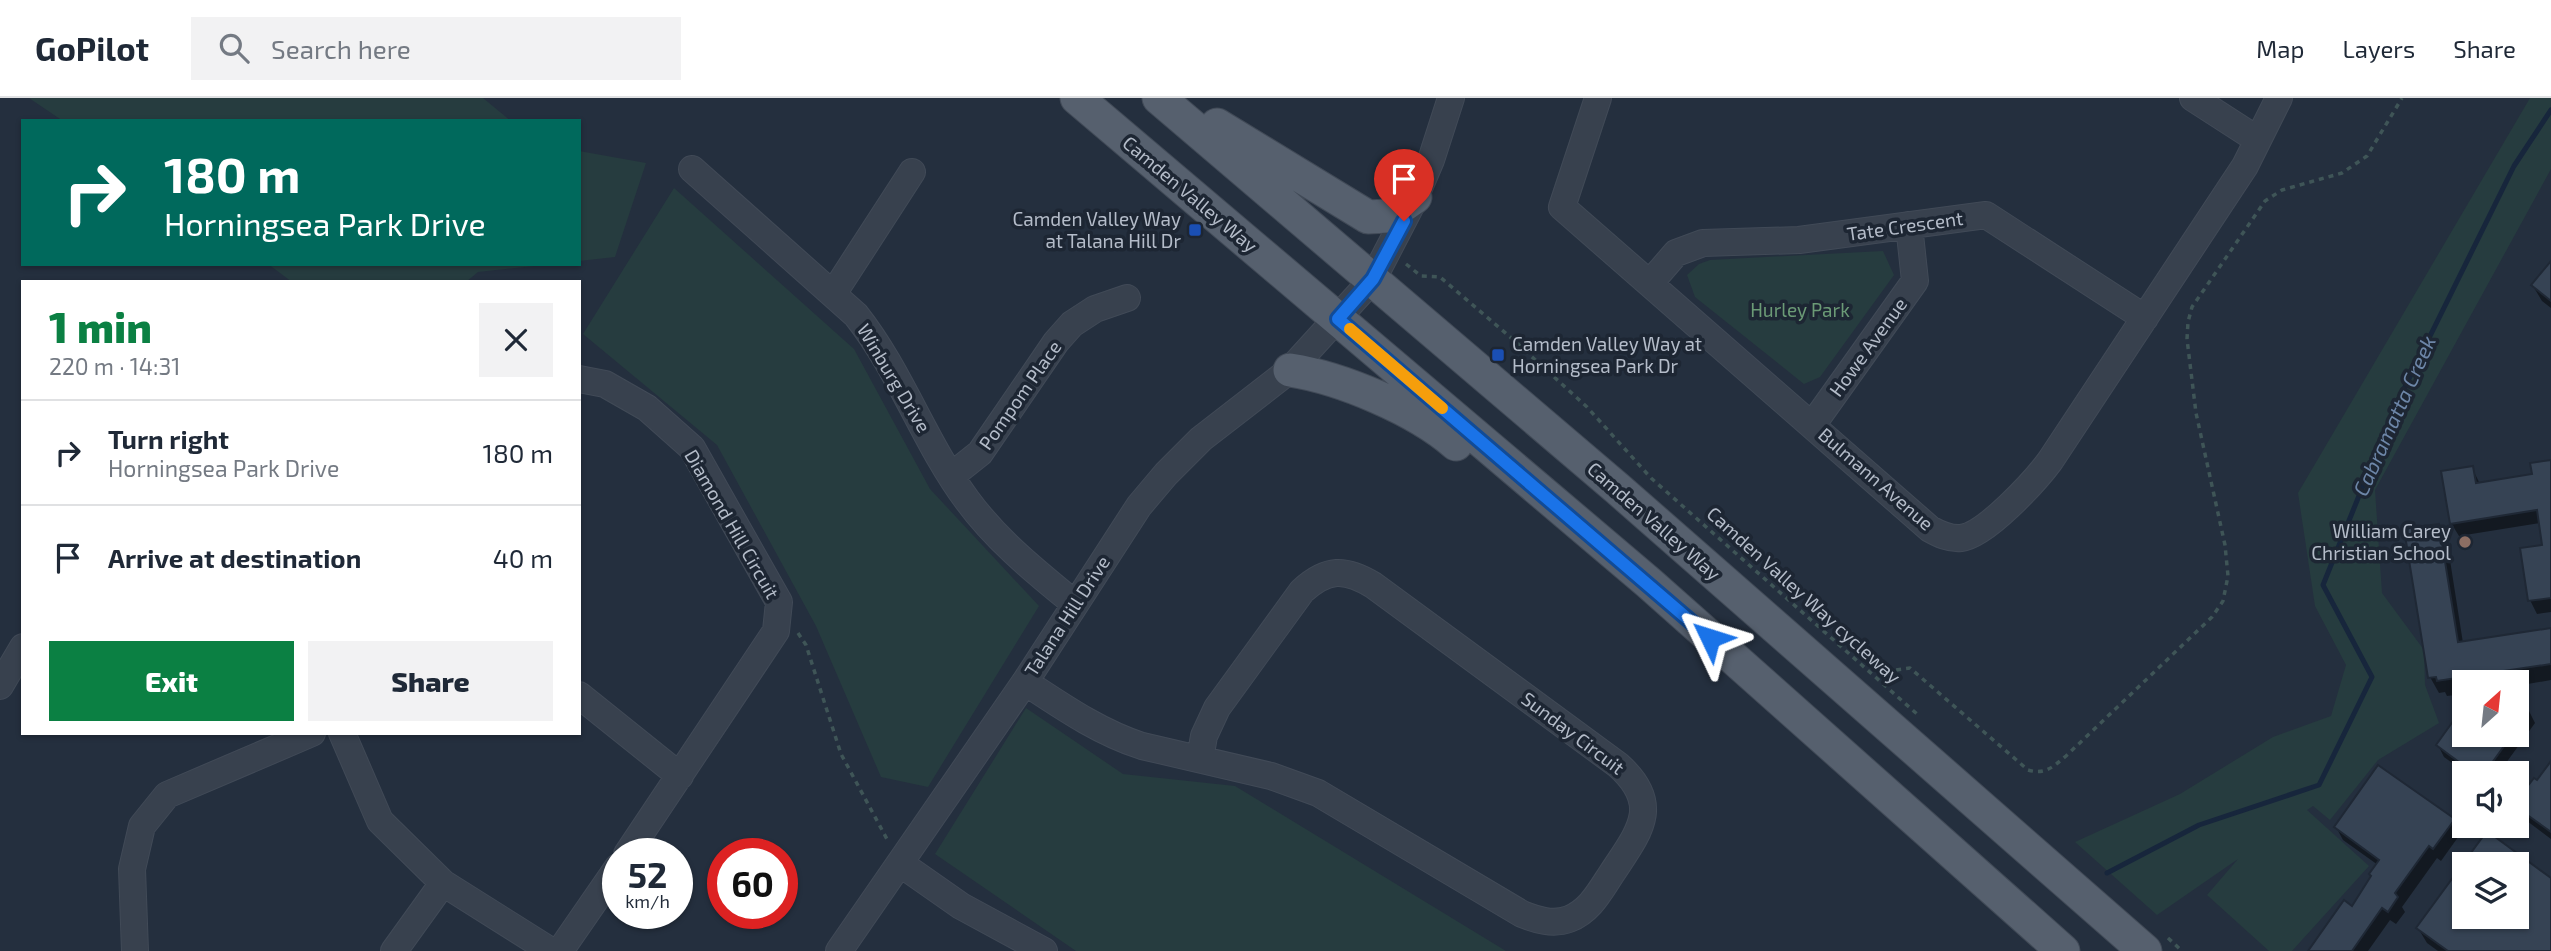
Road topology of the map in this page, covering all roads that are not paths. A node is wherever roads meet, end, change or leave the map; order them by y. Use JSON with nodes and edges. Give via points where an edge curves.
{"nodes":[{"id":1,"x":1077,"y":98,"type":"edge"},
{"id":2,"x":1159,"y":98,"type":"edge"},
{"id":3,"x":1181,"y":98,"type":"edge"},
{"id":4,"x":1451,"y":98,"type":"edge"},
{"id":5,"x":1598,"y":98,"type":"edge"},
{"id":6,"x":2193,"y":98,"type":"edge"},
{"id":7,"x":2279,"y":98,"type":"edge"},
{"id":8,"x":2258,"y":140,"type":"junction"},
{"id":9,"x":692,"y":169,"type":"dead end"},
{"id":10,"x":912,"y":172,"type":"dead end"},
{"id":11,"x":1415,"y":197,"type":"junction"},
{"id":12,"x":1909,"y":225,"type":"junction"},
{"id":13,"x":1373,"y":279,"type":"junction"},
{"id":14,"x":1650,"y":283,"type":"junction"},
{"id":15,"x":833,"y":293,"type":"junction"},
{"id":16,"x":1126,"y":298,"type":"dead end"},
{"id":17,"x":2145,"y":318,"type":"junction"},
{"id":18,"x":1338,"y":319,"type":"junction"},
{"id":19,"x":1290,"y":370,"type":"junction"},
{"id":20,"x":581,"y":379,"type":"edge"},
{"id":21,"x":1812,"y":425,"type":"junction"},
{"id":22,"x":951,"y":475,"type":"junction"},
{"id":23,"x":1649,"y":583,"type":"junction"},
{"id":24,"x":1075,"y":604,"type":"junction"},
{"id":25,"x":21,"y":650,"type":"edge"},
{"id":26,"x":1025,"y":682,"type":"junction"},
{"id":27,"x":0,"y":686,"type":"edge"},
{"id":28,"x":581,"y":697,"type":"edge"},
{"id":29,"x":307,"y":735,"type":"edge"},
{"id":30,"x":343,"y":735,"type":"edge"},
{"id":31,"x":1200,"y":759,"type":"junction"},
{"id":32,"x":680,"y":776,"type":"junction"},
{"id":33,"x":637,"y":838,"type":"edge"},
{"id":34,"x":901,"y":864,"type":"junction"},
{"id":35,"x":443,"y":883,"type":"junction"},
{"id":36,"x":602,"y":890,"type":"edge"},
{"id":37,"x":2153,"y":942,"type":"edge"},
{"id":38,"x":135,"y":951,"type":"edge"},
{"id":39,"x":394,"y":951,"type":"edge"},
{"id":40,"x":551,"y":951,"type":"edge"},
{"id":41,"x":560,"y":951,"type":"edge"},
{"id":42,"x":839,"y":951,"type":"edge"},
{"id":43,"x":1044,"y":951,"type":"edge"},
{"id":44,"x":2063,"y":951,"type":"edge"}],
"edges":[{"from":1,"to":18,"type":"main road","name":"Camden Valley Way"},
{"from":2,"to":13,"type":"main road","name":"Camden Valley Way"},
{"from":3,"to":11,"type":"main road","via":[[1224,130],[1368,217],[1388,216]]},
{"from":4,"to":11,"type":"street","name":"Talana Hill Drive"},
{"from":5,"to":14,"type":"street","name":"Bulmann Avenue","via":[[1562,206]]},
{"from":6,"to":8,"type":"street"},
{"from":7,"to":8,"type":"street","name":"Bulmann Avenue"},
{"from":8,"to":17,"type":"street","name":"Bulmann Avenue"},
{"from":9,"to":15,"type":"street","name":"Winburg Drive"},
{"from":10,"to":15,"type":"street"},
{"from":11,"to":13,"type":"street","name":"Talana Hill Drive"},
{"from":12,"to":14,"type":"street","name":"Tate Crescent","via":[[1799,240],[1703,243],[1676,253]]},
{"from":12,"to":17,"type":"street","name":"Tate Crescent","via":[[1986,215]]},
{"from":12,"to":21,"type":"street","name":"Howe Avenue","via":[[1915,281]]},
{"from":13,"to":18,"type":"street","name":"Talana Hill Drive"},
{"from":13,"to":37,"type":"main road","name":"Camden Valley Way","via":[[1865,703]]},
{"from":14,"to":21,"type":"street","name":"Bulmann Avenue"},
{"from":15,"to":22,"type":"street","name":"Winburg Drive","via":[[875,340]]},
{"from":16,"to":22,"type":"street","name":"Pompom Place","via":[[1095,309],[1072,324],[980,453]]},
{"from":17,"to":21,"type":"street","name":"Bulmann Avenue","via":[[2033,484],[2013,504],[1963,538],[1930,529]]},
{"from":18,"to":19,"type":"street","name":"Talana Hill Drive"},
{"from":18,"to":23,"type":"main road","name":"Camden Valley Way"},
{"from":19,"to":23,"type":"main road","via":[[1336,380],[1433,426],[1583,555]]},
{"from":19,"to":24,"type":"street","name":"Talana Hill Drive","via":[[1201,439],[1166,474],[1139,506]]},
{"from":20,"to":32,"type":"street","name":"Diamond Hill Circuit","via":[[604,384],[646,408],[692,448],[779,602],[776,631]]},
{"from":22,"to":24,"type":"street","name":"Winburg Drive","via":[[967,501],[1020,559]]},
{"from":23,"to":44,"type":"main road","name":"Camden Valley Way"},
{"from":24,"to":26,"type":"street","name":"Talana Hill Drive"},
{"from":25,"to":27,"type":"street"},
{"from":26,"to":31,"type":"street","name":"Sunday Circuit","via":[[1079,718],[1122,739]]},
{"from":26,"to":34,"type":"street","name":"Talana Hill Drive"},
{"from":28,"to":32,"type":"street"},
{"from":29,"to":38,"type":"street","via":[[167,795],[142,826],[132,869]]},
{"from":30,"to":35,"type":"street","via":[[380,821]]},
{"from":31,"to":31,"type":"street","name":"Sunday Circuit","via":[[1217,708],[1301,591],[1314,580],[1342,572],[1373,584],[1618,765],[1639,789],[1643,816],[1639,832],[1591,905],[1567,920],[1538,921],[1318,793]]},
{"from":32,"to":33,"type":"street","name":"Diamond Hill Circuit"},
{"from":34,"to":42,"type":"street","name":"Talana Hill Drive"},
{"from":34,"to":43,"type":"street","via":[[961,906]]},
{"from":35,"to":39,"type":"street"},
{"from":35,"to":40,"type":"street"},
{"from":36,"to":41,"type":"street"}]}
